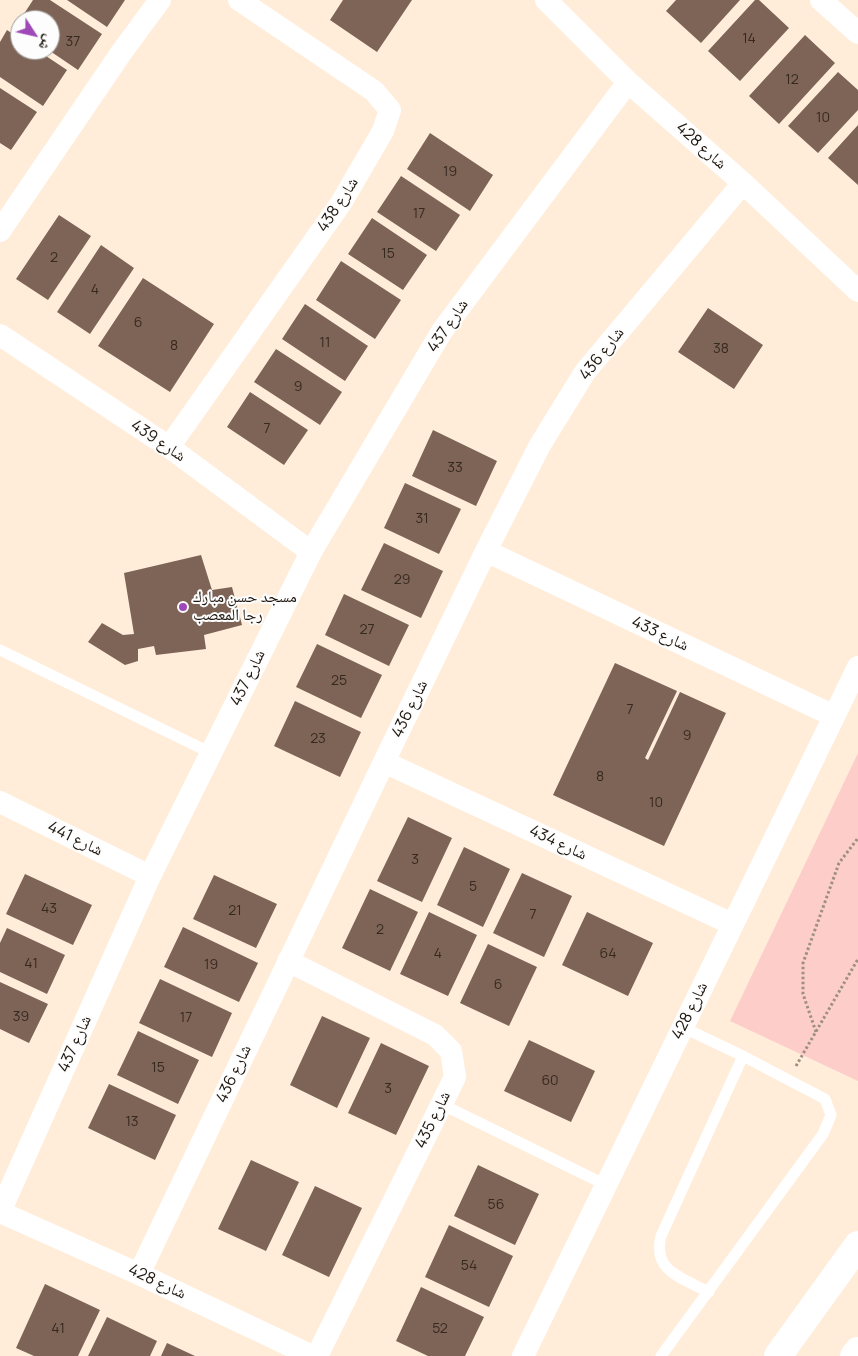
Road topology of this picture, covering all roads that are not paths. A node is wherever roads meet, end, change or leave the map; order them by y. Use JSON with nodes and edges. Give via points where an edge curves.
{"nodes":[{"id":1,"x":160,"y":0,"type":"edge"},
{"id":2,"x":240,"y":0,"type":"edge"},
{"id":3,"x":546,"y":0,"type":"edge"},
{"id":4,"x":821,"y":0,"type":"edge"},
{"id":5,"x":858,"y":34,"type":"edge"},
{"id":6,"x":628,"y":82,"type":"junction"},
{"id":7,"x":743,"y":183,"type":"junction"},
{"id":8,"x":0,"y":231,"type":"edge"},
{"id":9,"x":858,"y":291,"type":"edge"},
{"id":10,"x":0,"y":336,"type":"edge"},
{"id":11,"x":169,"y":447,"type":"junction"},
{"id":12,"x":486,"y":551,"type":"junction"},
{"id":13,"x":311,"y":552,"type":"junction"},
{"id":14,"x":0,"y":650,"type":"edge"},
{"id":15,"x":858,"y":667,"type":"edge"},
{"id":16,"x":834,"y":716,"type":"junction"},
{"id":17,"x":211,"y":754,"type":"junction"},
{"id":18,"x":384,"y":762,"type":"junction"},
{"id":19,"x":1,"y":805,"type":"edge"},
{"id":20,"x":150,"y":876,"type":"junction"},
{"id":21,"x":732,"y":924,"type":"junction"},
{"id":22,"x":288,"y":960,"type":"junction"},
{"id":23,"x":682,"y":1027,"type":"junction"},
{"id":24,"x":743,"y":1056,"type":"junction"},
{"id":25,"x":441,"y":1104,"type":"junction"},
{"id":26,"x":606,"y":1185,"type":"junction"},
{"id":27,"x":0,"y":1212,"type":"edge"},
{"id":28,"x":858,"y":1245,"type":"edge"},
{"id":29,"x":139,"y":1274,"type":"junction"},
{"id":30,"x":708,"y":1292,"type":"junction"},
{"id":31,"x":858,"y":1351,"type":"edge"},
{"id":32,"x":312,"y":1356,"type":"edge"},
{"id":33,"x":317,"y":1356,"type":"edge"},
{"id":34,"x":523,"y":1356,"type":"edge"},
{"id":35,"x":661,"y":1356,"type":"edge"},
{"id":36,"x":778,"y":1356,"type":"edge"},
{"id":37,"x":854,"y":1356,"type":"edge"}],
"edges":[{"from":1,"to":8,"type":"street"},
{"from":2,"to":11,"type":"street","name":"شارع 438","via":[[374,91],[390,110],[383,132],[341,203]]},
{"from":3,"to":6,"type":"street","name":"شارع 428"},
{"from":4,"to":5,"type":"street"},
{"from":6,"to":7,"type":"street","name":"شارع 428"},
{"from":6,"to":13,"type":"street","name":"شارع 437","via":[[442,331]]},
{"from":7,"to":9,"type":"street","name":"شارع 428"},
{"from":7,"to":12,"type":"street","name":"شارع 436","via":[[585,372],[540,445]]},
{"from":10,"to":11,"type":"street","name":"شارع 439"},
{"from":11,"to":13,"type":"street","name":"شارع 439"},
{"from":12,"to":16,"type":"street","name":"شارع 433"},
{"from":12,"to":18,"type":"street","name":"شارع 436"},
{"from":13,"to":17,"type":"street","name":"شارع 437"},
{"from":14,"to":17,"type":"lane"},
{"from":15,"to":16,"type":"street","name":"شارع 428"},
{"from":16,"to":21,"type":"street","name":"شارع 428"},
{"from":17,"to":20,"type":"street","name":"شارع 437"},
{"from":18,"to":21,"type":"street","name":"شارع 434"},
{"from":18,"to":22,"type":"street","name":"شارع 436"},
{"from":19,"to":20,"type":"street","name":"شارع 441"},
{"from":20,"to":27,"type":"street","name":"شارع 437"},
{"from":21,"to":23,"type":"street","name":"شارع 428"},
{"from":22,"to":25,"type":"street","name":"شارع 435","via":[[435,1035],[451,1051],[455,1076]]},
{"from":22,"to":29,"type":"street","name":"شارع 436"},
{"from":23,"to":24,"type":"lane"},
{"from":23,"to":26,"type":"street","name":"شارع 428"},
{"from":24,"to":30,"type":"lane","via":[[658,1247],[666,1268]]},
{"from":24,"to":30,"type":"lane","via":[[825,1099],[831,1115],[823,1134]]},
{"from":25,"to":26,"type":"lane"},
{"from":25,"to":33,"type":"street","name":"شارع 435"},
{"from":26,"to":34,"type":"street","name":"شارع 428"},
{"from":27,"to":29,"type":"street","name":"شارع 428"},
{"from":28,"to":36,"type":"main road"},
{"from":29,"to":32,"type":"street","name":"شارع 428"},
{"from":30,"to":35,"type":"lane"},
{"from":31,"to":37,"type":"main road"}]}
